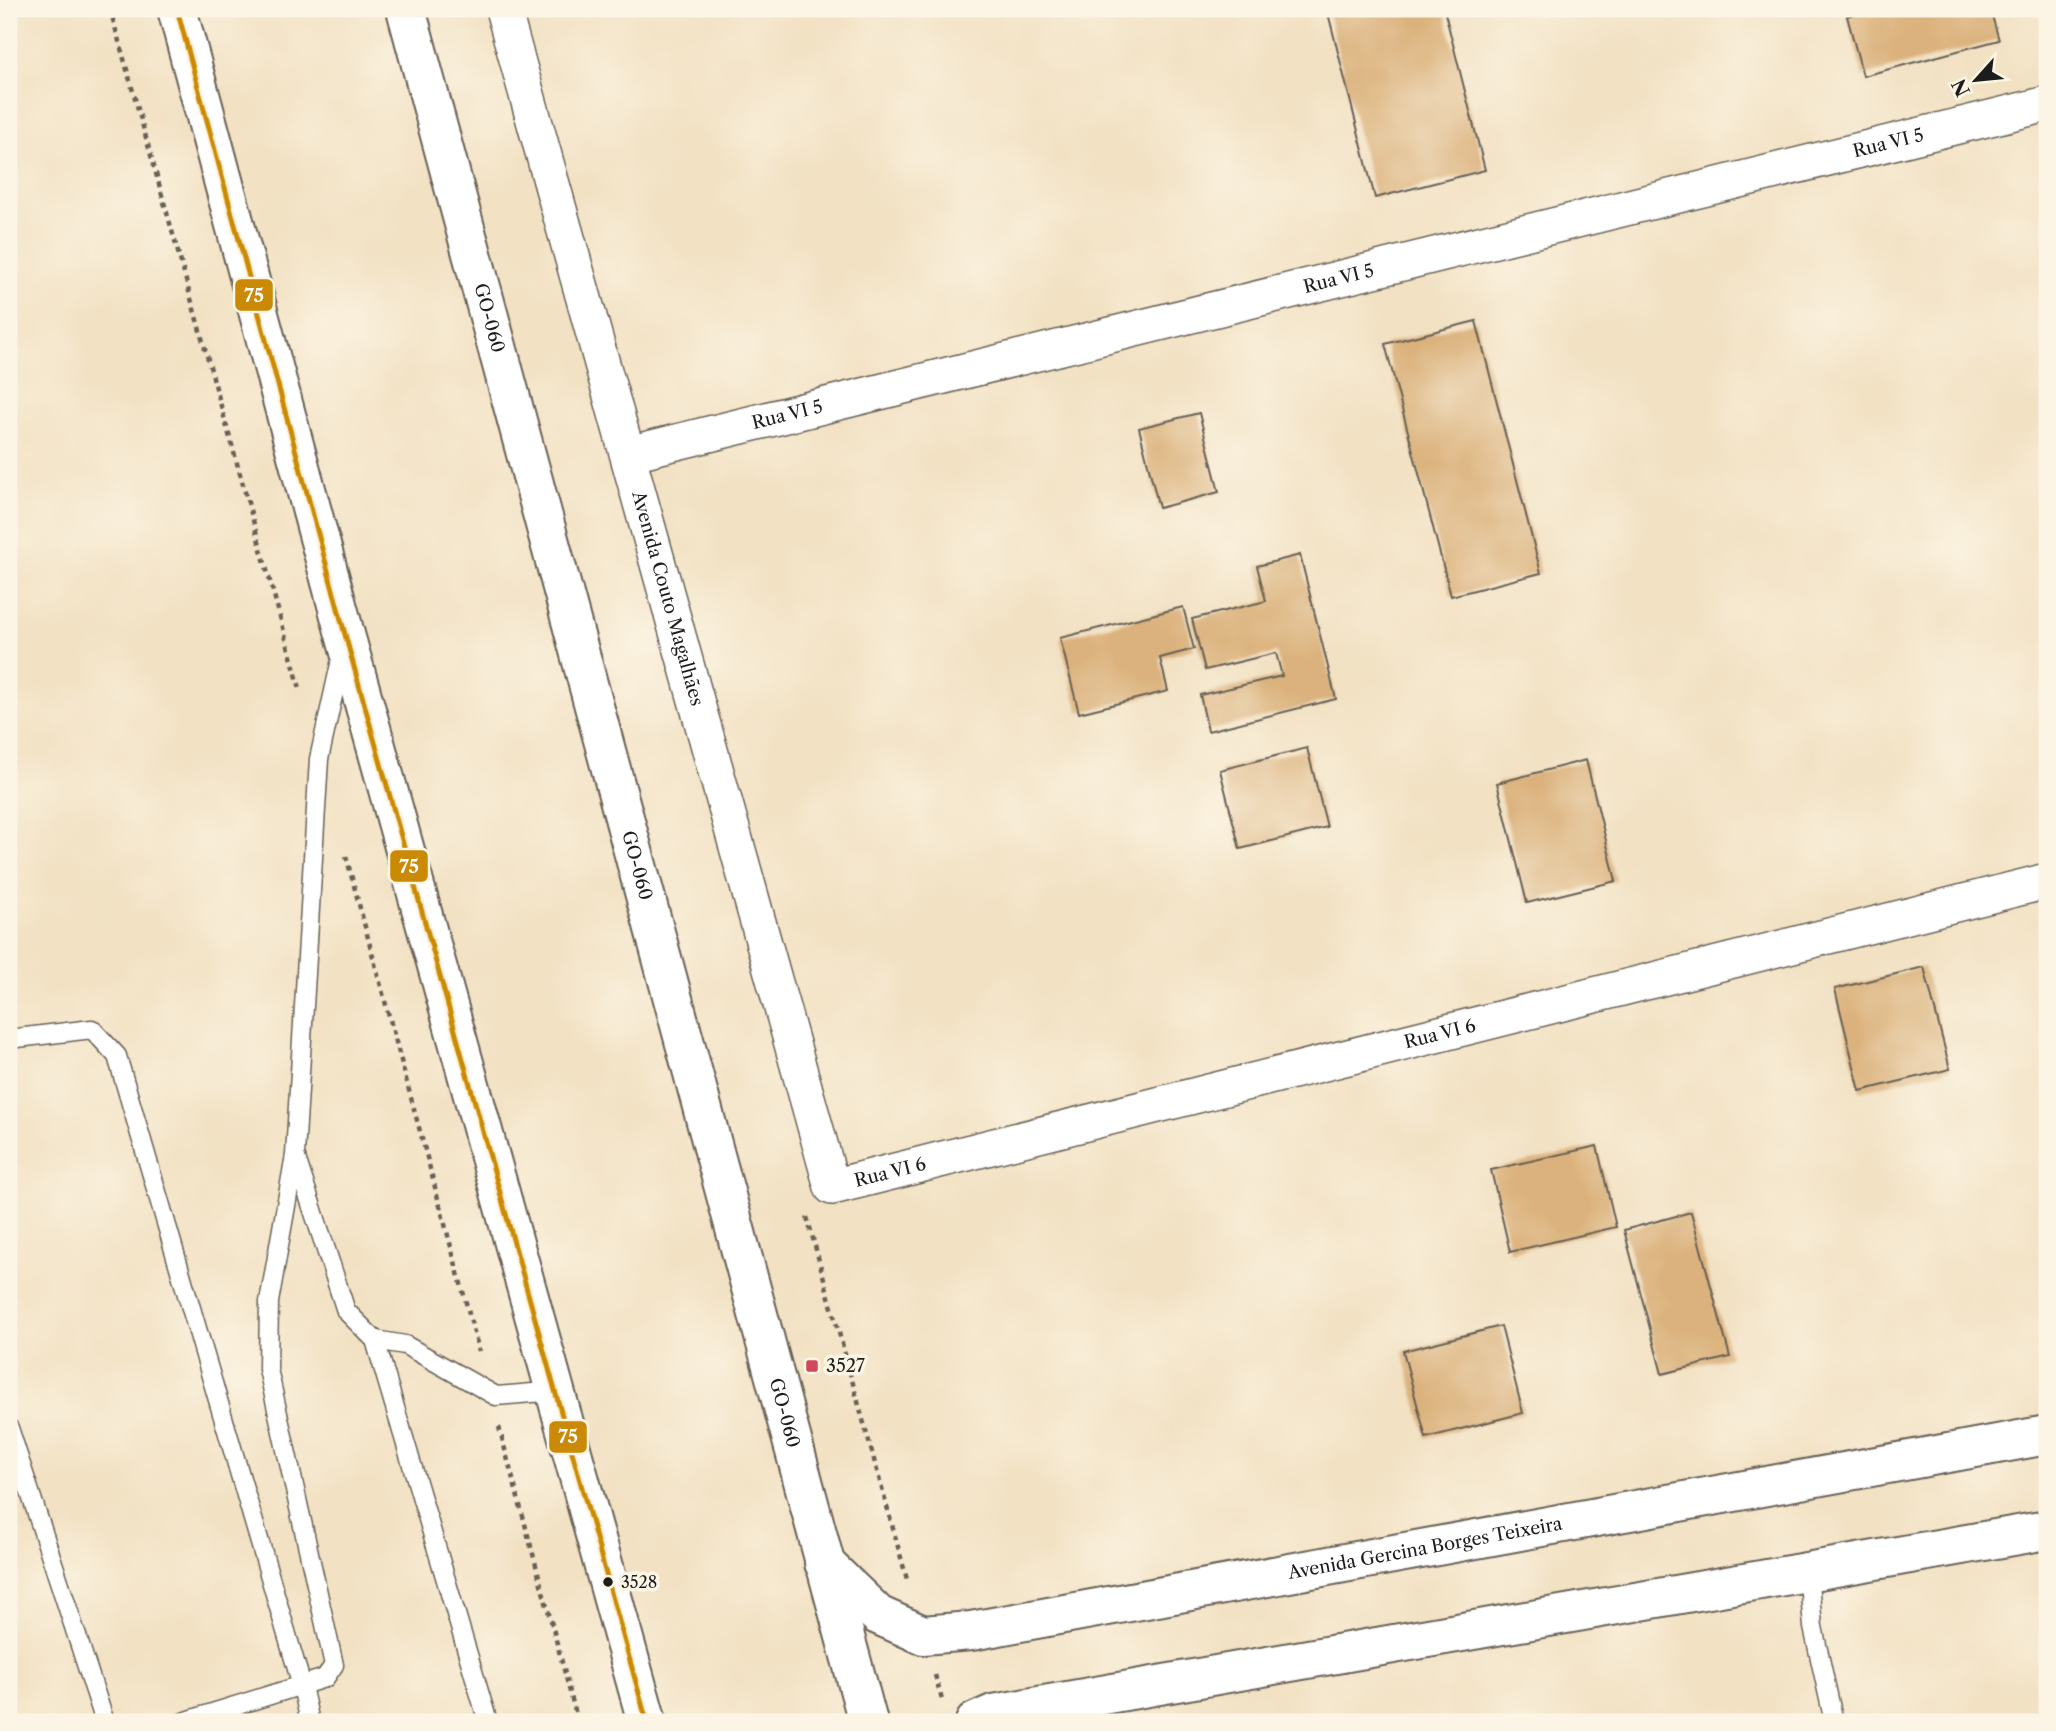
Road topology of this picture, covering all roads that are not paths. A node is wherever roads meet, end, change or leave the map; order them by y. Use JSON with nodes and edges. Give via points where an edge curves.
{"nodes":[{"id":1,"x":177,"y":9,"type":"edge"},
{"id":2,"x":406,"y":9,"type":"edge"},
{"id":3,"x":503,"y":9,"type":"edge"},
{"id":4,"x":2047,"y":104,"type":"edge"},
{"id":5,"x":628,"y":454,"type":"junction"},
{"id":6,"x":346,"y":638,"type":"junction"},
{"id":7,"x":2047,"y":881,"type":"edge"},
{"id":8,"x":9,"y":1039,"type":"edge"},
{"id":9,"x":295,"y":1155,"type":"junction"},
{"id":10,"x":832,"y":1187,"type":"joint"},
{"id":11,"x":375,"y":1340,"type":"junction"},
{"id":12,"x":556,"y":1391,"type":"junction"},
{"id":13,"x":9,"y":1428,"type":"edge"},
{"id":14,"x":2047,"y":1436,"type":"edge"},
{"id":15,"x":2047,"y":1530,"type":"edge"},
{"id":16,"x":824,"y":1563,"type":"junction"},
{"id":17,"x":1808,"y":1571,"type":"junction"},
{"id":18,"x":302,"y":1686,"type":"junction"},
{"id":19,"x":207,"y":1719,"type":"edge"},
{"id":20,"x":105,"y":1722,"type":"edge"},
{"id":21,"x":183,"y":1722,"type":"edge"},
{"id":22,"x":310,"y":1722,"type":"edge"},
{"id":23,"x":488,"y":1722,"type":"edge"},
{"id":24,"x":647,"y":1722,"type":"edge"},
{"id":25,"x":868,"y":1722,"type":"edge"},
{"id":26,"x":975,"y":1722,"type":"edge"},
{"id":27,"x":1834,"y":1722,"type":"edge"}],
"edges":[{"from":1,"to":6,"type":"main road"},
{"from":2,"to":16,"type":"main road","name":"GO-060","number":"GO-060"},
{"from":3,"to":5,"type":"street","name":"Avenida Couto Magalhães"},
{"from":4,"to":5,"type":"street","name":"Rua VI 5"},
{"from":5,"to":10,"type":"street","name":"Avenida Couto Magalhães"},
{"from":6,"to":9,"type":"lane","via":[[319,758]]},
{"from":6,"to":12,"type":"main road"},
{"from":7,"to":10,"type":"street","name":"Rua VI 6"},
{"from":8,"to":18,"type":"lane","via":[[92,1029],[117,1056]]},
{"from":9,"to":11,"type":"lane","via":[[346,1311]]},
{"from":9,"to":18,"type":"lane","via":[[270,1302],[268,1369],[334,1665],[326,1678]]},
{"from":11,"to":12,"type":"lane","via":[[405,1345],[496,1396]]},
{"from":11,"to":23,"type":"lane"},
{"from":12,"to":24,"type":"main road"},
{"from":13,"to":20,"type":"lane"},
{"from":14,"to":16,"type":"main road","name":"Avenida Gercina Borges Teixeira","via":[[971,1631],[923,1635],[878,1615]]},
{"from":15,"to":17,"type":"main road"},
{"from":16,"to":25,"type":"main road","name":"GO-060","number":"GO-060"},
{"from":17,"to":26,"type":"main road","via":[[993,1714]]},
{"from":17,"to":27,"type":"lane","via":[[1813,1627]]},
{"from":18,"to":19,"type":"lane"},
{"from":18,"to":22,"type":"lane"},
{"from":19,"to":21,"type":"lane"}]}
